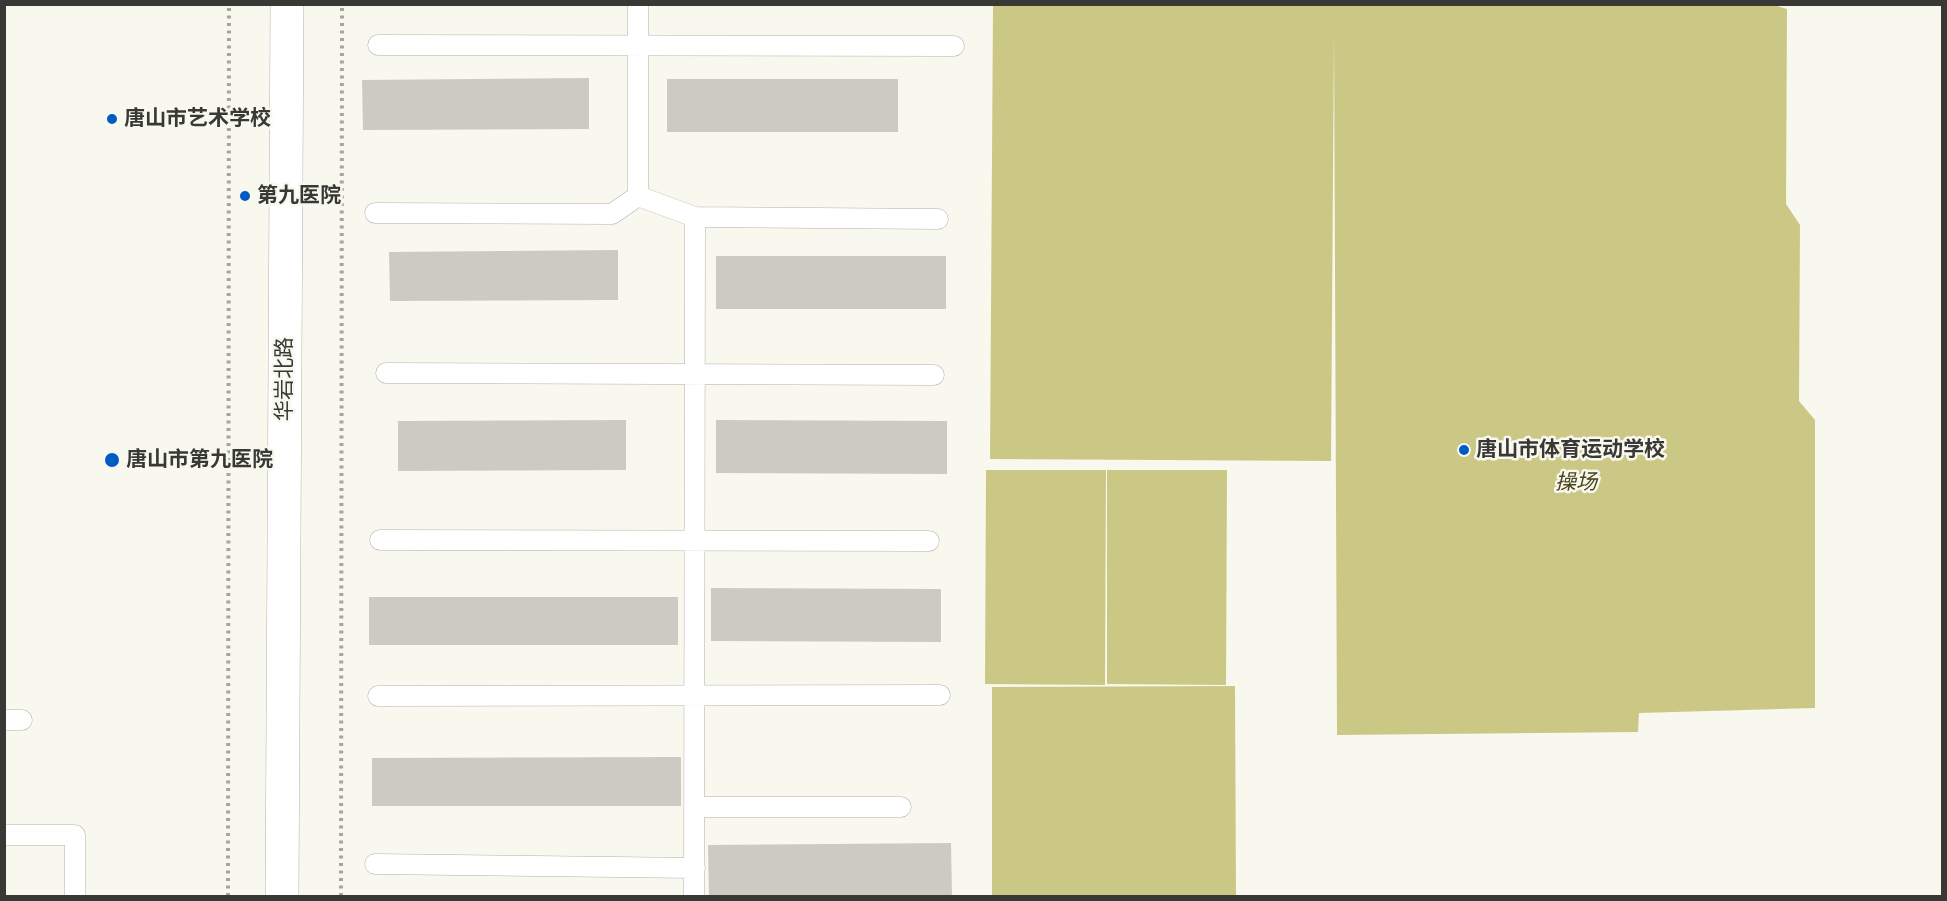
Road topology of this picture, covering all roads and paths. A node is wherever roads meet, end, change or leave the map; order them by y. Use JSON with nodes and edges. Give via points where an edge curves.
{"nodes":[{"id":1,"x":229,"y":4,"type":"edge"},
{"id":2,"x":287,"y":4,"type":"edge"},
{"id":3,"x":342,"y":4,"type":"edge"},
{"id":4,"x":638,"y":4,"type":"edge"},
{"id":5,"x":378,"y":45,"type":"dead end"},
{"id":6,"x":638,"y":46,"type":"junction"},
{"id":7,"x":954,"y":46,"type":"dead end"},
{"id":8,"x":638,"y":196,"type":"junction"},
{"id":9,"x":375,"y":213,"type":"dead end"},
{"id":10,"x":695,"y":217,"type":"junction"},
{"id":11,"x":938,"y":219,"type":"dead end"},
{"id":12,"x":386,"y":373,"type":"dead end"},
{"id":13,"x":695,"y":373,"type":"junction"},
{"id":14,"x":934,"y":375,"type":"dead end"},
{"id":15,"x":380,"y":540,"type":"dead end"},
{"id":16,"x":695,"y":540,"type":"junction"},
{"id":17,"x":929,"y":541,"type":"dead end"},
{"id":18,"x":695,"y":695,"type":"junction"},
{"id":19,"x":940,"y":695,"type":"dead end"},
{"id":20,"x":378,"y":696,"type":"dead end"},
{"id":21,"x":695,"y":807,"type":"junction"},
{"id":22,"x":901,"y":807,"type":"dead end"},
{"id":23,"x":4,"y":835,"type":"edge"},
{"id":24,"x":375,"y":864,"type":"dead end"},
{"id":25,"x":695,"y":868,"type":"junction"},
{"id":26,"x":75,"y":897,"type":"edge"},
{"id":27,"x":228,"y":897,"type":"edge"},
{"id":28,"x":282,"y":897,"type":"edge"},
{"id":29,"x":341,"y":897,"type":"edge"},
{"id":30,"x":694,"y":897,"type":"edge"}],
"edges":[{"from":1,"to":27,"type":"path"},
{"from":2,"to":28,"type":"street","name":"华岩北路"},
{"from":3,"to":29,"type":"path"},
{"from":4,"to":6,"type":"lane"},
{"from":5,"to":6,"type":"lane"},
{"from":6,"to":7,"type":"lane"},
{"from":6,"to":8,"type":"lane"},
{"from":8,"to":9,"type":"lane","via":[[612,214]]},
{"from":8,"to":10,"type":"lane"},
{"from":10,"to":11,"type":"lane"},
{"from":10,"to":13,"type":"lane"},
{"from":12,"to":13,"type":"lane"},
{"from":13,"to":14,"type":"lane"},
{"from":13,"to":16,"type":"lane"},
{"from":15,"to":16,"type":"lane"},
{"from":16,"to":17,"type":"lane"},
{"from":16,"to":18,"type":"lane"},
{"from":18,"to":19,"type":"lane"},
{"from":18,"to":20,"type":"lane"},
{"from":18,"to":21,"type":"lane"},
{"from":21,"to":22,"type":"lane"},
{"from":21,"to":25,"type":"lane"},
{"from":23,"to":26,"type":"lane","via":[[75,835]]},
{"from":24,"to":25,"type":"lane"},
{"from":25,"to":30,"type":"lane"}]}
